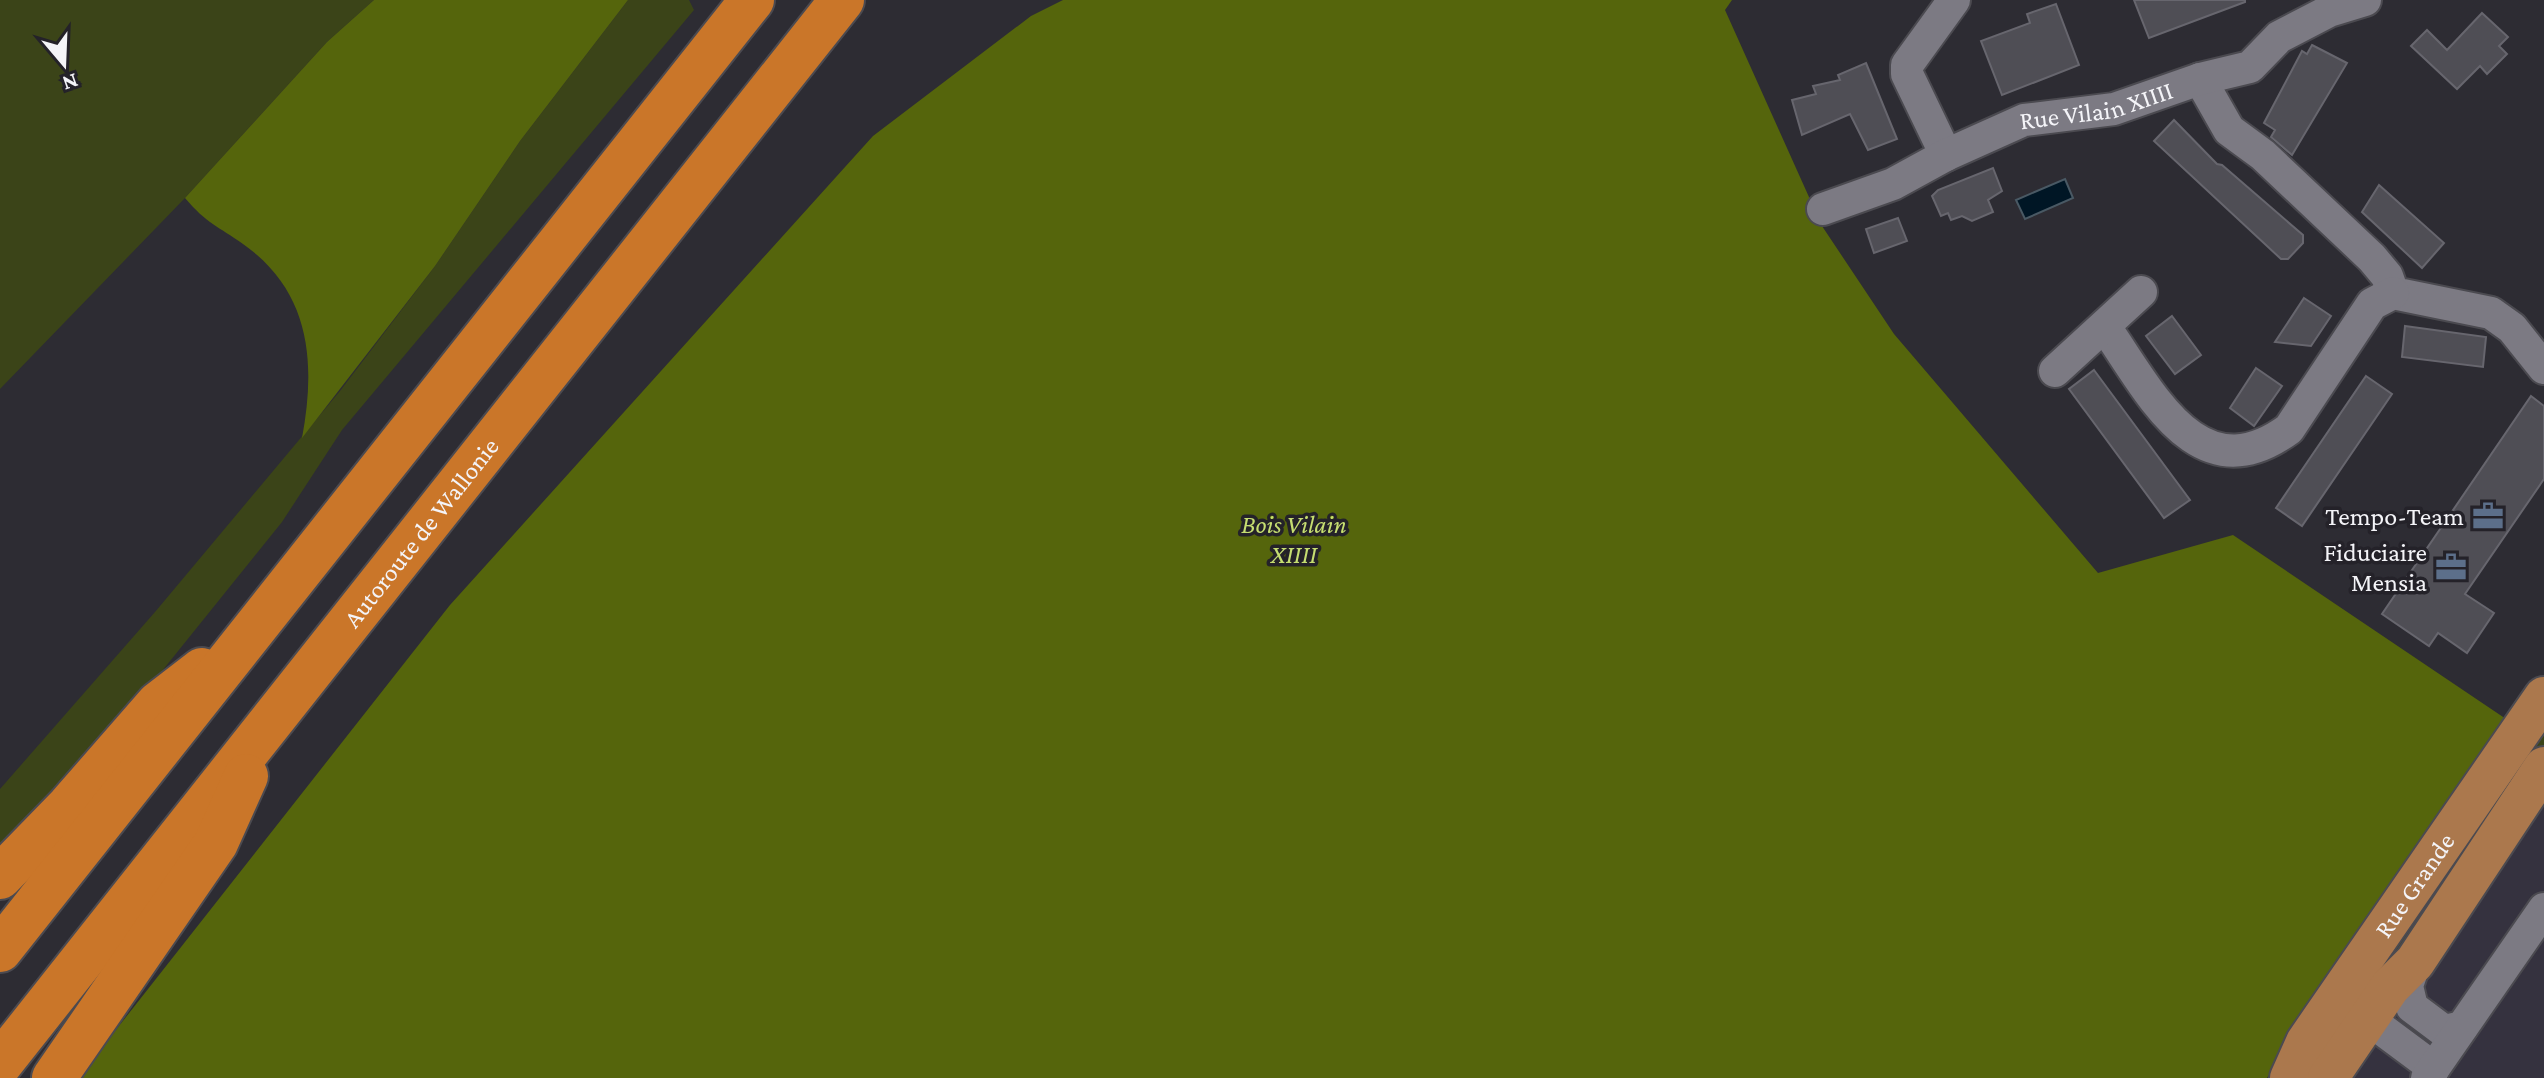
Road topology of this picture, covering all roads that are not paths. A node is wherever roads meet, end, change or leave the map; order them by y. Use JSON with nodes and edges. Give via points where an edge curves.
{"nodes":[{"id":1,"x":752,"y":0,"type":"edge"},
{"id":2,"x":842,"y":0,"type":"edge"},
{"id":3,"x":1954,"y":0,"type":"edge"},
{"id":4,"x":2365,"y":0,"type":"edge"},
{"id":5,"x":2200,"y":79,"type":"junction"},
{"id":6,"x":1946,"y":155,"type":"junction"},
{"id":7,"x":1823,"y":209,"type":"dead end"},
{"id":8,"x":2141,"y":292,"type":"dead end"},
{"id":9,"x":2393,"y":293,"type":"junction"},
{"id":10,"x":2105,"y":327,"type":"junction"},
{"id":11,"x":2544,"y":368,"type":"edge"},
{"id":12,"x":2055,"y":371,"type":"dead end"},
{"id":13,"x":261,"y":625,"type":"junction"},
{"id":14,"x":2544,"y":697,"type":"edge"},
{"id":15,"x":273,"y":715,"type":"junction"},
{"id":16,"x":2544,"y":767,"type":"edge"},
{"id":17,"x":0,"y":877,"type":"edge"},
{"id":18,"x":2544,"y":909,"type":"edge"},
{"id":19,"x":0,"y":950,"type":"edge"},
{"id":20,"x":2366,"y":955,"type":"junction"},
{"id":21,"x":2415,"y":962,"type":"junction"},
{"id":22,"x":2368,"y":1019,"type":"junction"},
{"id":23,"x":2462,"y":1027,"type":"junction"},
{"id":24,"x":0,"y":1064,"type":"edge"},
{"id":25,"x":2430,"y":1073,"type":"edge"},
{"id":26,"x":54,"y":1078,"type":"edge"},
{"id":27,"x":2290,"y":1078,"type":"edge"},
{"id":28,"x":2328,"y":1078,"type":"edge"}],
"edges":[{"from":1,"to":13,"type":"highway"},
{"from":2,"to":15,"type":"highway","name":"Autoroute de Wallonie"},
{"from":3,"to":6,"type":"street","via":[[1907,65]]},
{"from":4,"to":5,"type":"street","name":"Rue Vilain XIIII","via":[[2329,11],[2279,37],[2250,67]]},
{"from":5,"to":6,"type":"street","name":"Rue Vilain XIIII","via":[[2114,109],[2024,120]]},
{"from":5,"to":9,"type":"street","via":[[2229,130],[2263,155],[2372,258]]},
{"from":6,"to":7,"type":"street","name":"Rue Vilain XIIII","via":[[1893,184]]},
{"from":8,"to":10,"type":"street"},
{"from":9,"to":10,"type":"street","via":[[2372,304],[2289,429],[2272,442],[2248,449],[2210,449],[2188,438]]},
{"from":9,"to":11,"type":"street","via":[[2491,313],[2512,328]]},
{"from":10,"to":12,"type":"street"},
{"from":13,"to":17,"type":"highway","via":[[158,704]]},
{"from":13,"to":19,"type":"highway"},
{"from":14,"to":20,"type":"main road","name":"Rue Grande"},
{"from":15,"to":24,"type":"highway","name":"Autoroute de Wallonie"},
{"from":15,"to":26,"type":"highway","via":[[216,843]]},
{"from":16,"to":21,"type":"main road","name":"Rue Grande"},
{"from":18,"to":23,"type":"street"},
{"from":20,"to":22,"type":"street","via":[[2362,991]]},
{"from":20,"to":27,"type":"main road","name":"Rue Grande","via":[[2306,1042]]},
{"from":21,"to":22,"type":"main road","name":"Rue Grande"},
{"from":21,"to":23,"type":"street","via":[[2407,986],[2412,1007],[2444,1031]]},
{"from":22,"to":25,"type":"street"},
{"from":22,"to":28,"type":"main road","name":"Rue Grande"},
{"from":23,"to":25,"type":"street"}]}
